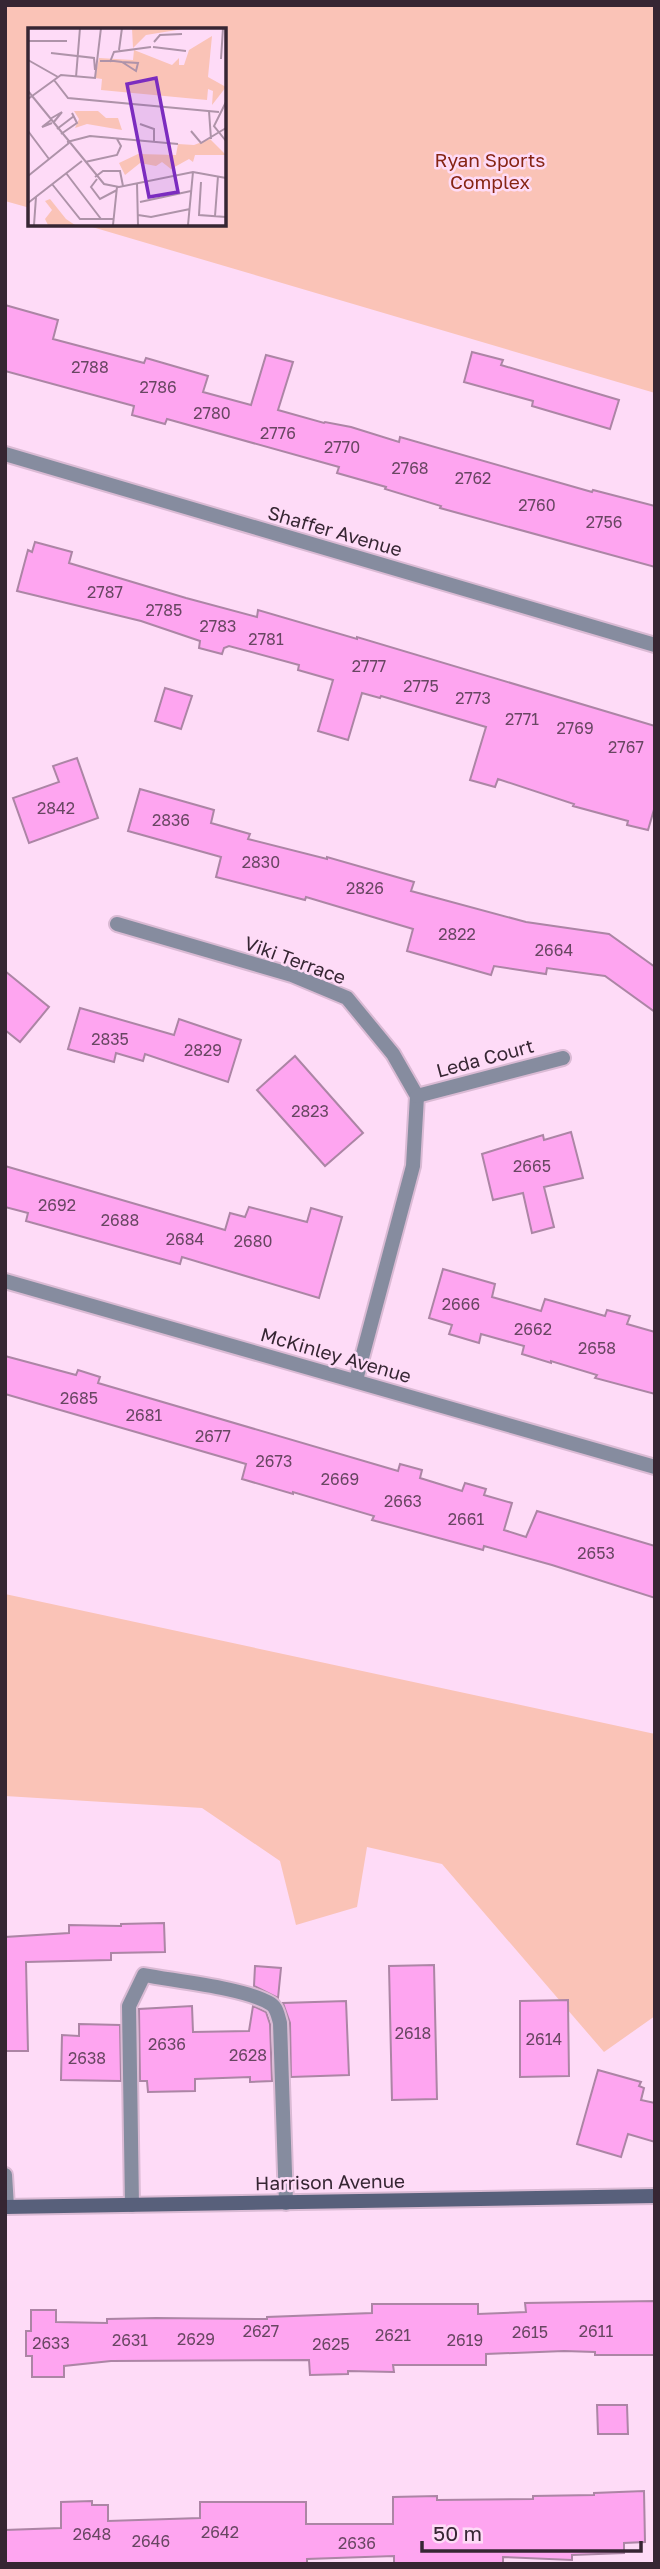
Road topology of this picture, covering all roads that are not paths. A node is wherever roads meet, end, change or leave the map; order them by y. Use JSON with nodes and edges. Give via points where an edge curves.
{"nodes":[{"id":1,"x":5,"y":454,"type":"edge"},
{"id":2,"x":655,"y":645,"type":"edge"},
{"id":3,"x":117,"y":924,"type":"dead end"},
{"id":4,"x":564,"y":1058,"type":"dead end"},
{"id":5,"x":417,"y":1096,"type":"junction"},
{"id":6,"x":5,"y":1281,"type":"edge"},
{"id":7,"x":356,"y":1380,"type":"junction"},
{"id":8,"x":655,"y":1467,"type":"edge"},
{"id":9,"x":5,"y":2175,"type":"edge"},
{"id":10,"x":655,"y":2196,"type":"edge"},
{"id":11,"x":286,"y":2203,"type":"junction"},
{"id":12,"x":132,"y":2205,"type":"junction"},
{"id":13,"x":6,"y":2207,"type":"edge"}],
"edges":[{"from":1,"to":2,"type":"street","name":"Shaffer Avenue"},
{"from":3,"to":5,"type":"street","name":"Viki Terrace","via":[[292,975],[346,999],[393,1054]]},
{"from":4,"to":5,"type":"street","name":"Leda Court"},
{"from":5,"to":7,"type":"street","via":[[413,1166]]},
{"from":6,"to":7,"type":"street","name":"McKinley Avenue"},
{"from":7,"to":8,"type":"street","name":"McKinley Avenue"},
{"from":9,"to":13,"type":"street"},
{"from":10,"to":11,"type":"main road","name":"Harrison Avenue"},
{"from":11,"to":12,"type":"main road","name":"Harrison Avenue"},
{"from":11,"to":12,"type":"street","via":[[277,2011],[272,2004],[251,1996],[144,1975],[129,2006]]},
{"from":12,"to":13,"type":"main road","name":"Harrison Avenue"}]}
